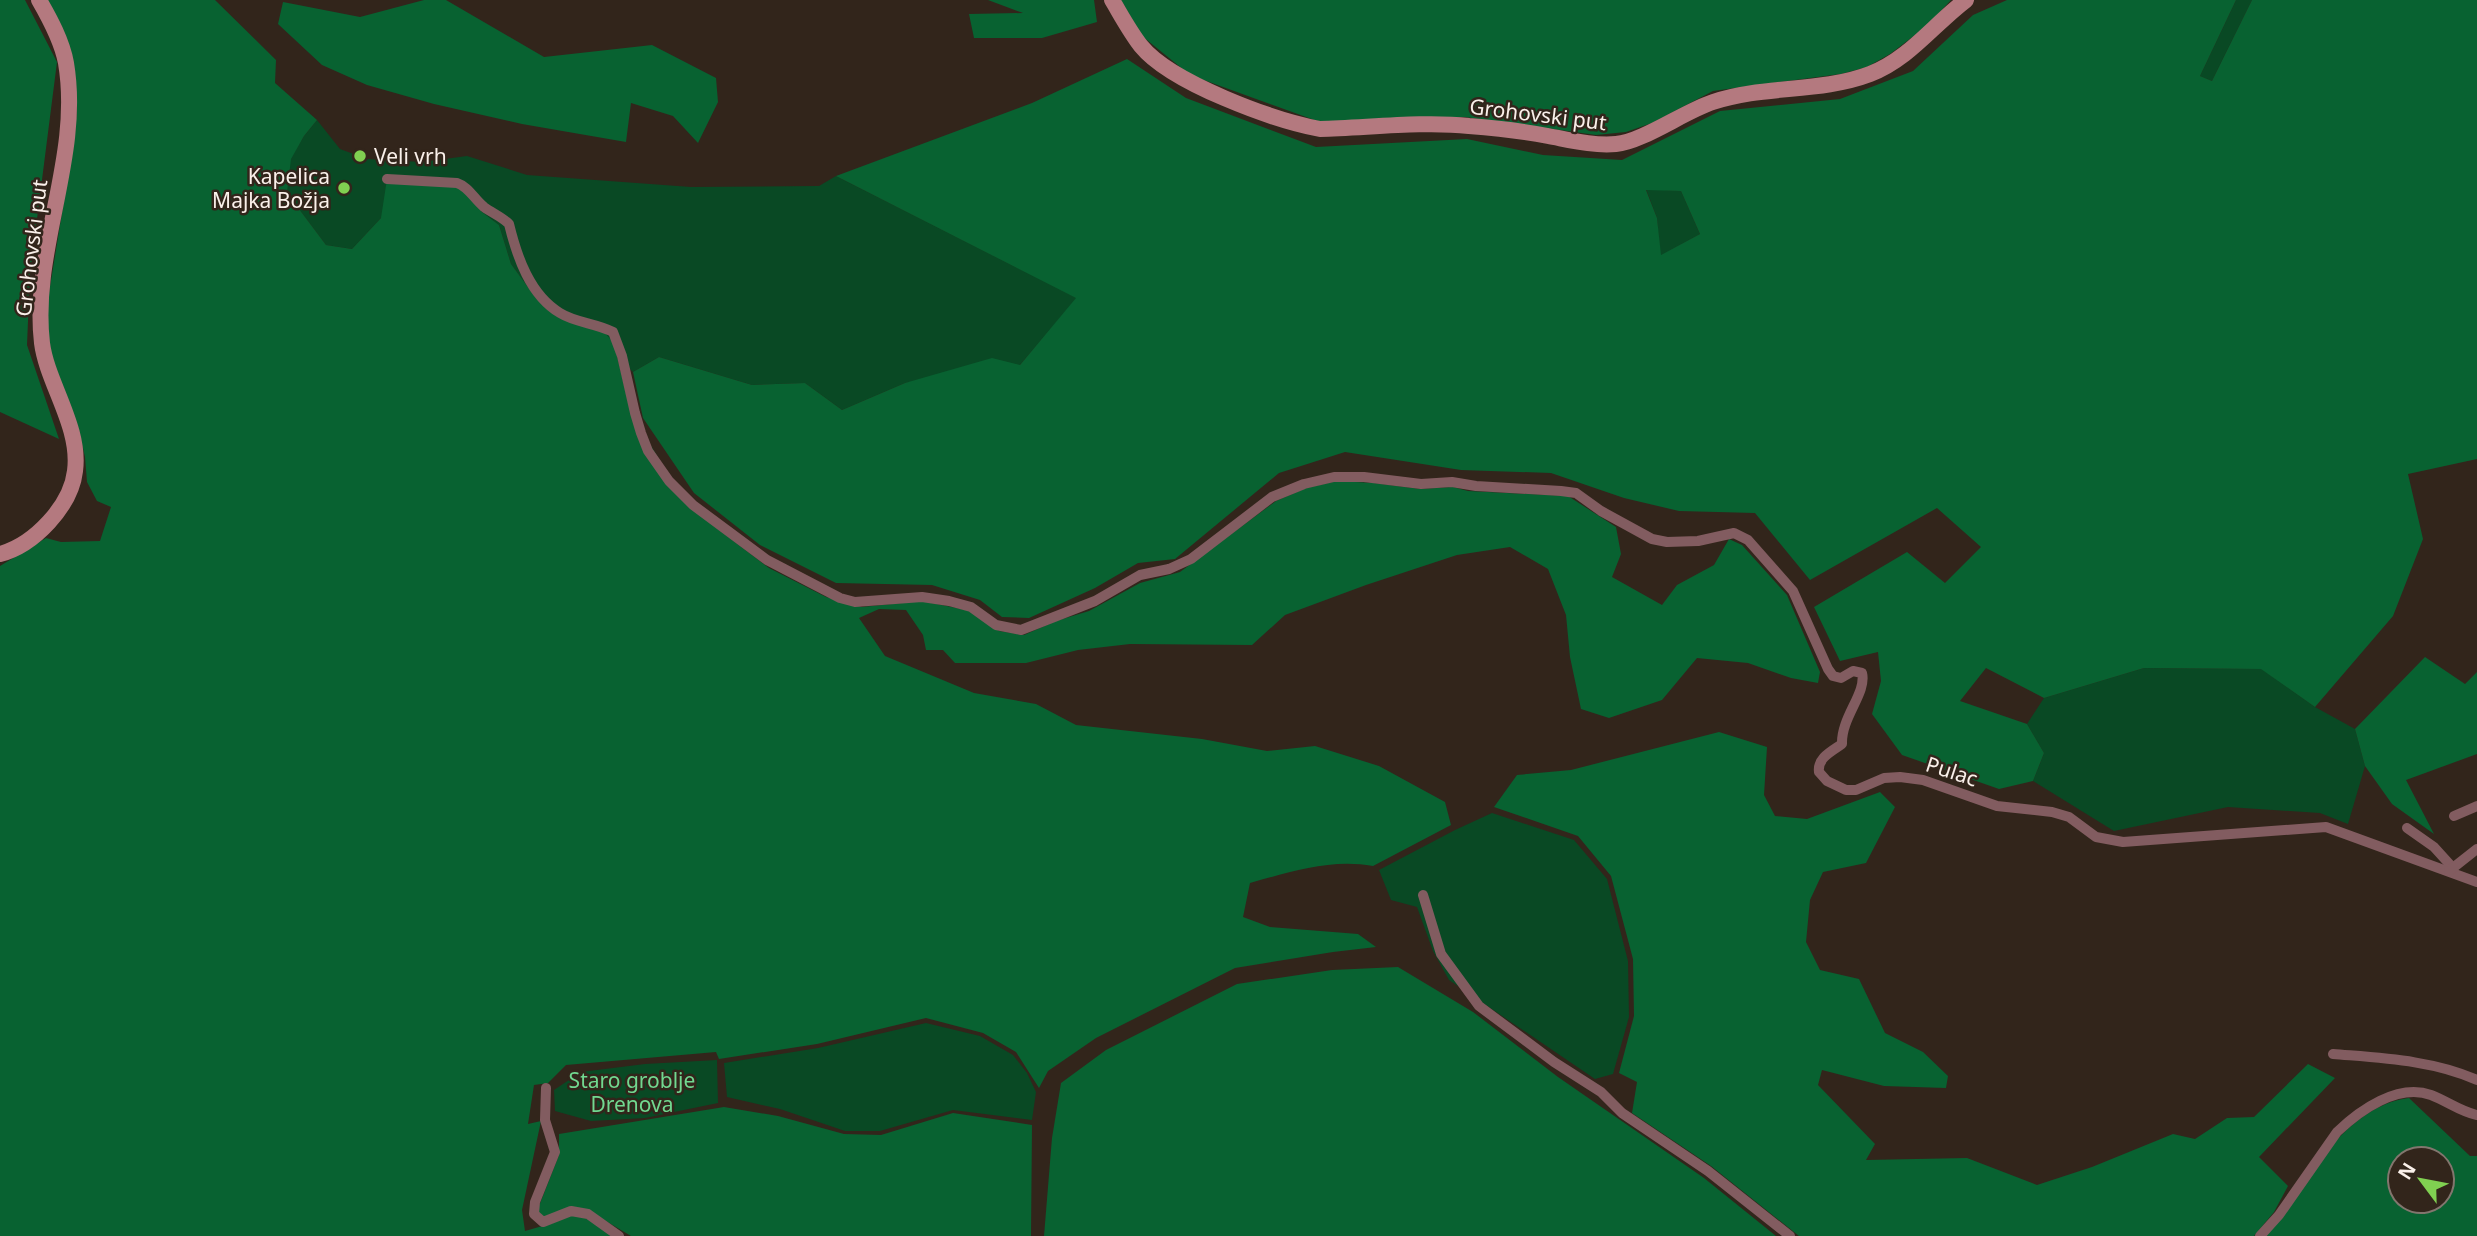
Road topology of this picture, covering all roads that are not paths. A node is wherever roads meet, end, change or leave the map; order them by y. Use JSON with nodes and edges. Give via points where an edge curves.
{"nodes":[{"id":1,"x":39,"y":0,"type":"edge"},
{"id":2,"x":1112,"y":0,"type":"edge"},
{"id":3,"x":1966,"y":0,"type":"edge"},
{"id":4,"x":387,"y":179,"type":"dead end"},
{"id":5,"x":0,"y":554,"type":"edge"},
{"id":6,"x":2477,"y":806,"type":"edge"},
{"id":7,"x":2454,"y":816,"type":"dead end"},
{"id":8,"x":2407,"y":828,"type":"dead end"},
{"id":9,"x":2477,"y":849,"type":"edge"},
{"id":10,"x":2451,"y":870,"type":"junction"},
{"id":11,"x":2477,"y":882,"type":"edge"},
{"id":12,"x":1423,"y":895,"type":"dead end"},
{"id":13,"x":2333,"y":1054,"type":"dead end"},
{"id":14,"x":2477,"y":1080,"type":"edge"},
{"id":15,"x":546,"y":1088,"type":"dead end"},
{"id":16,"x":2477,"y":1115,"type":"edge"},
{"id":17,"x":619,"y":1236,"type":"edge"},
{"id":18,"x":1790,"y":1236,"type":"edge"},
{"id":19,"x":2260,"y":1236,"type":"edge"}],
"edges":[{"from":1,"to":5,"type":"main road","name":"Grohovski put","via":[[66,61],[70,116],[44,277],[42,346],[74,442],[75,470],[60,508],[19,545]]},
{"from":2,"to":3,"type":"main road","name":"Grohovski put","via":[[1142,47],[1187,82],[1297,124],[1320,129],[1466,125],[1619,145],[1717,100],[1869,74],[1922,41]]},
{"from":4,"to":10,"type":"street","name":"Pulac","via":[[457,183],[505,220],[525,272],[539,294],[561,314],[613,332],[648,451],[678,492],[774,565],[840,598],[855,602],[922,597],[971,607],[996,625],[1031,627],[1095,601],[1140,575],[1178,567],[1272,497],[1304,484],[1364,477],[1561,491],[1576,494],[1652,539],[1698,541],[1728,533],[1742,536],[1788,583],[1833,676],[1841,678],[1858,670],[1864,680],[1848,713],[1842,744],[1818,766],[1836,787],[1856,790],[1884,778],[1923,780],[1997,806],[2069,817],[2096,838],[2123,842],[2326,827]]},
{"from":6,"to":7,"type":"street"},
{"from":8,"to":10,"type":"street","via":[[2434,847]]},
{"from":9,"to":10,"type":"street"},
{"from":10,"to":11,"type":"street","name":"Pulac"},
{"from":12,"to":18,"type":"street","via":[[1441,954],[1479,1006],[1601,1092],[1622,1114],[1708,1171]]},
{"from":13,"to":14,"type":"street","via":[[2402,1060]]},
{"from":15,"to":17,"type":"street","via":[[545,1120],[555,1152],[534,1214],[543,1222],[571,1211],[588,1214]]},
{"from":16,"to":19,"type":"street","via":[[2416,1093],[2391,1096],[2376,1104],[2337,1132]]}]}
